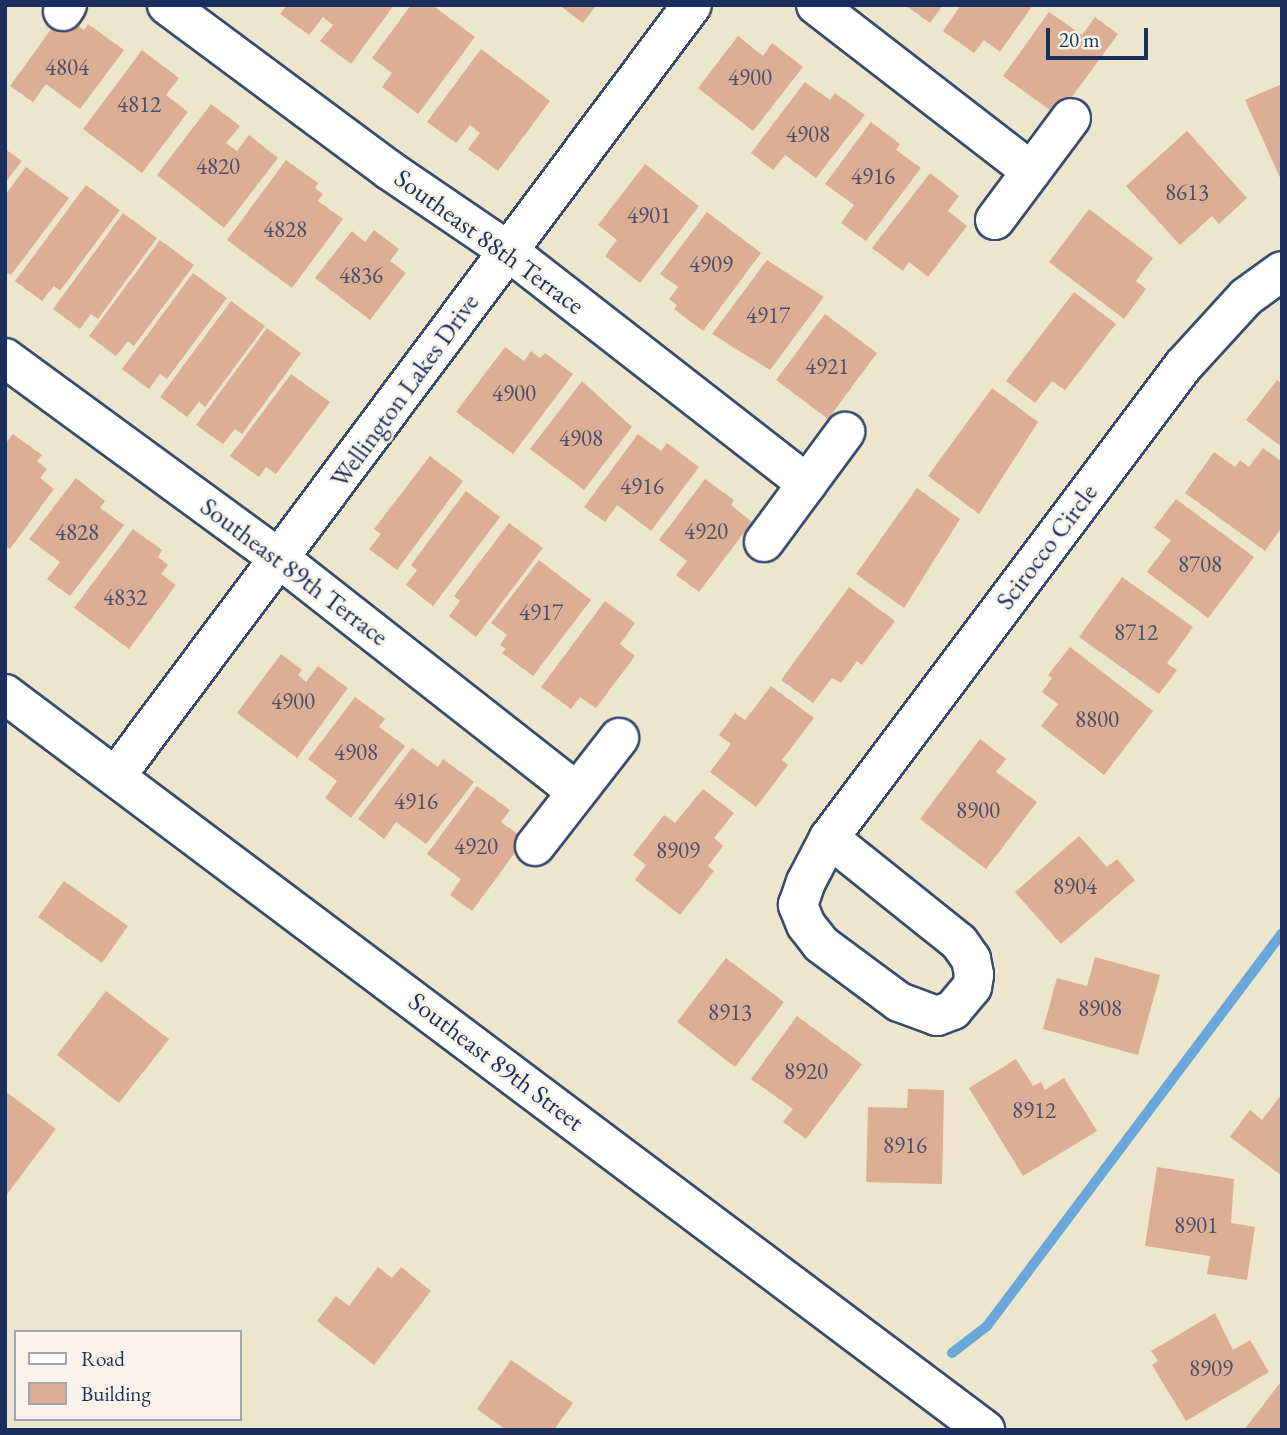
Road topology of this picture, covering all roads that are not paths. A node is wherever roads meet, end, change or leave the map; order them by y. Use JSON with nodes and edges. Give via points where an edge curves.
{"nodes":[{"id":1,"x":167,"y":5,"type":"edge"},
{"id":2,"x":692,"y":5,"type":"edge"},
{"id":3,"x":816,"y":5,"type":"edge"},
{"id":4,"x":1071,"y":118,"type":"dead end"},
{"id":5,"x":1031,"y":171,"type":"junction"},
{"id":6,"x":995,"y":220,"type":"dead end"},
{"id":7,"x":508,"y":251,"type":"junction"},
{"id":8,"x":1282,"y":271,"type":"edge"},
{"id":9,"x":5,"y":358,"type":"edge"},
{"id":10,"x":845,"y":432,"type":"dead end"},
{"id":11,"x":807,"y":484,"type":"junction"},
{"id":12,"x":764,"y":542,"type":"dead end"},
{"id":13,"x":281,"y":559,"type":"junction"},
{"id":14,"x":5,"y":694,"type":"edge"},
{"id":15,"x":619,"y":738,"type":"dead end"},
{"id":16,"x":116,"y":776,"type":"junction"},
{"id":17,"x":577,"y":792,"type":"junction"},
{"id":18,"x":829,"y":838,"type":"junction"},
{"id":19,"x":535,"y":846,"type":"dead end"},
{"id":20,"x":985,"y":1430,"type":"edge"}],
"edges":[{"from":1,"to":7,"type":"street","name":"Southeast 88th Terrace","via":[[389,170]]},
{"from":2,"to":7,"type":"street","name":"Wellington Lakes Drive"},
{"from":3,"to":5,"type":"street"},
{"from":4,"to":5,"type":"street"},
{"from":5,"to":6,"type":"street"},
{"from":7,"to":11,"type":"street","name":"Southeast 88th Terrace"},
{"from":7,"to":13,"type":"street","name":"Wellington Lakes Drive"},
{"from":8,"to":18,"type":"street","name":"Scirocco Circle","via":[[1246,297],[1183,366]]},
{"from":9,"to":13,"type":"street","name":"Southeast 89th Terrace"},
{"from":10,"to":11,"type":"street"},
{"from":11,"to":12,"type":"street"},
{"from":13,"to":16,"type":"street","name":"Wellington Lakes Drive"},
{"from":13,"to":17,"type":"street","name":"Southeast 89th Terrace"},
{"from":14,"to":16,"type":"street","name":"Southeast 89th Street"},
{"from":15,"to":17,"type":"street"},
{"from":16,"to":20,"type":"street","name":"Southeast 89th Street"},
{"from":17,"to":19,"type":"street"},
{"from":18,"to":18,"type":"street","name":"Scirocco Circle","via":[[798,905],[806,925],[821,944],[898,1002],[937,1016],[953,1010],[972,987],[971,959],[959,942]]}]}
